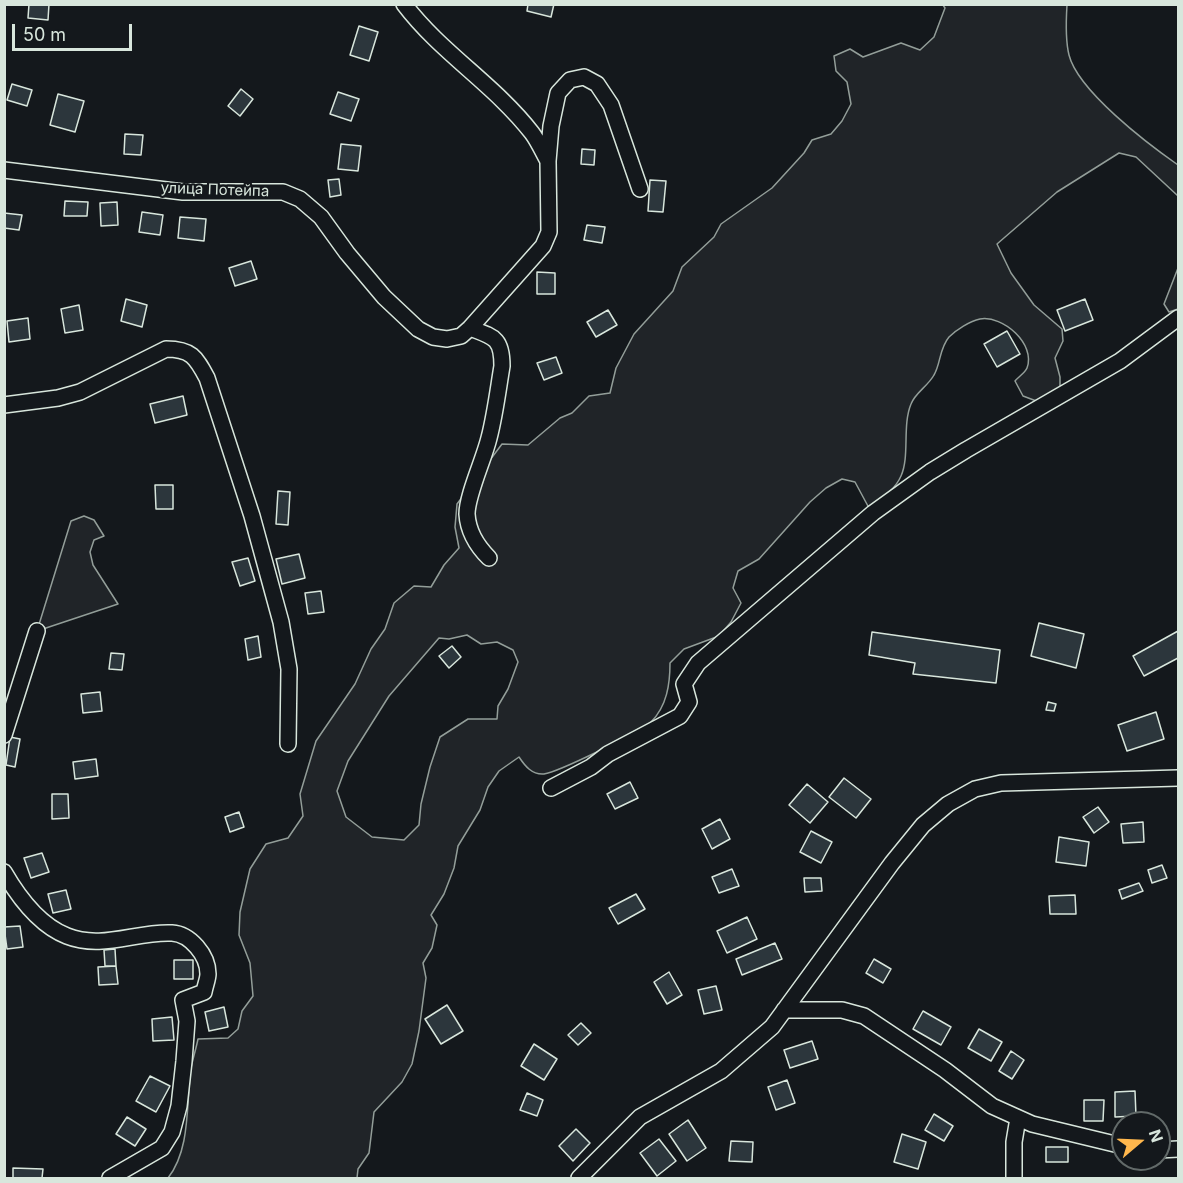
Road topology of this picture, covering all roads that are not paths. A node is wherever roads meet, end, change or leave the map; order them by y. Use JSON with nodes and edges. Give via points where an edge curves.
{"nodes":[{"id":1,"x":404,"y":4,"type":"edge"},
{"id":2,"x":548,"y":161,"type":"junction"},
{"id":3,"x":4,"y":170,"type":"edge"},
{"id":4,"x":640,"y":189,"type":"dead end"},
{"id":5,"x":1179,"y":318,"type":"edge"},
{"id":6,"x":470,"y":328,"type":"junction"},
{"id":7,"x":4,"y":405,"type":"edge"},
{"id":8,"x":489,"y":558,"type":"dead end"},
{"id":9,"x":37,"y":631,"type":"dead end"},
{"id":10,"x":4,"y":735,"type":"edge"},
{"id":11,"x":288,"y":744,"type":"dead end"},
{"id":12,"x":1179,"y":778,"type":"edge"},
{"id":13,"x":551,"y":788,"type":"dead end"},
{"id":14,"x":4,"y":872,"type":"edge"},
{"id":15,"x":784,"y":1010,"type":"junction"},
{"id":16,"x":1018,"y":1118,"type":"junction"},
{"id":17,"x":1111,"y":1143,"type":"edge"},
{"id":18,"x":110,"y":1179,"type":"edge"},
{"id":19,"x":579,"y":1179,"type":"edge"},
{"id":20,"x":1014,"y":1179,"type":"edge"}],
"edges":[{"from":1,"to":2,"type":"street","via":[[439,45],[504,102],[533,134]]},
{"from":2,"to":4,"type":"street","via":[[558,93],[570,80],[584,77],[597,84],[611,105]]},
{"from":2,"to":6,"type":"street","via":[[549,232],[543,246]]},
{"from":3,"to":6,"type":"street","name":"улица Потейпа","via":[[183,192],[283,192],[300,199],[321,217],[384,297],[418,329],[447,339],[461,336]]},
{"from":5,"to":13,"type":"street","via":[[1120,362],[930,472],[873,513],[698,663],[684,684],[688,702],[680,716]]},
{"from":6,"to":8,"type":"street","via":[[492,336],[500,343],[502,354],[489,438],[467,513],[471,531]]},
{"from":7,"to":11,"type":"street","via":[[80,392],[166,349],[190,353],[198,362],[207,378],[252,516],[281,622],[289,669]]},
{"from":9,"to":10,"type":"street"},
{"from":12,"to":15,"type":"street","via":[[1001,783],[975,789],[948,804],[923,825],[892,863]]},
{"from":14,"to":18,"type":"street","via":[[39,919],[67,936],[95,942],[174,933],[192,941],[205,958],[208,973],[204,992],[183,1000],[187,1021],[184,1061],[172,1132],[162,1148]]},
{"from":15,"to":16,"type":"street","via":[[842,1010],[864,1016],[992,1106]]},
{"from":15,"to":19,"type":"street","via":[[772,1027],[721,1071],[640,1117]]},
{"from":16,"to":17,"type":"street"},
{"from":16,"to":20,"type":"street"}]}
